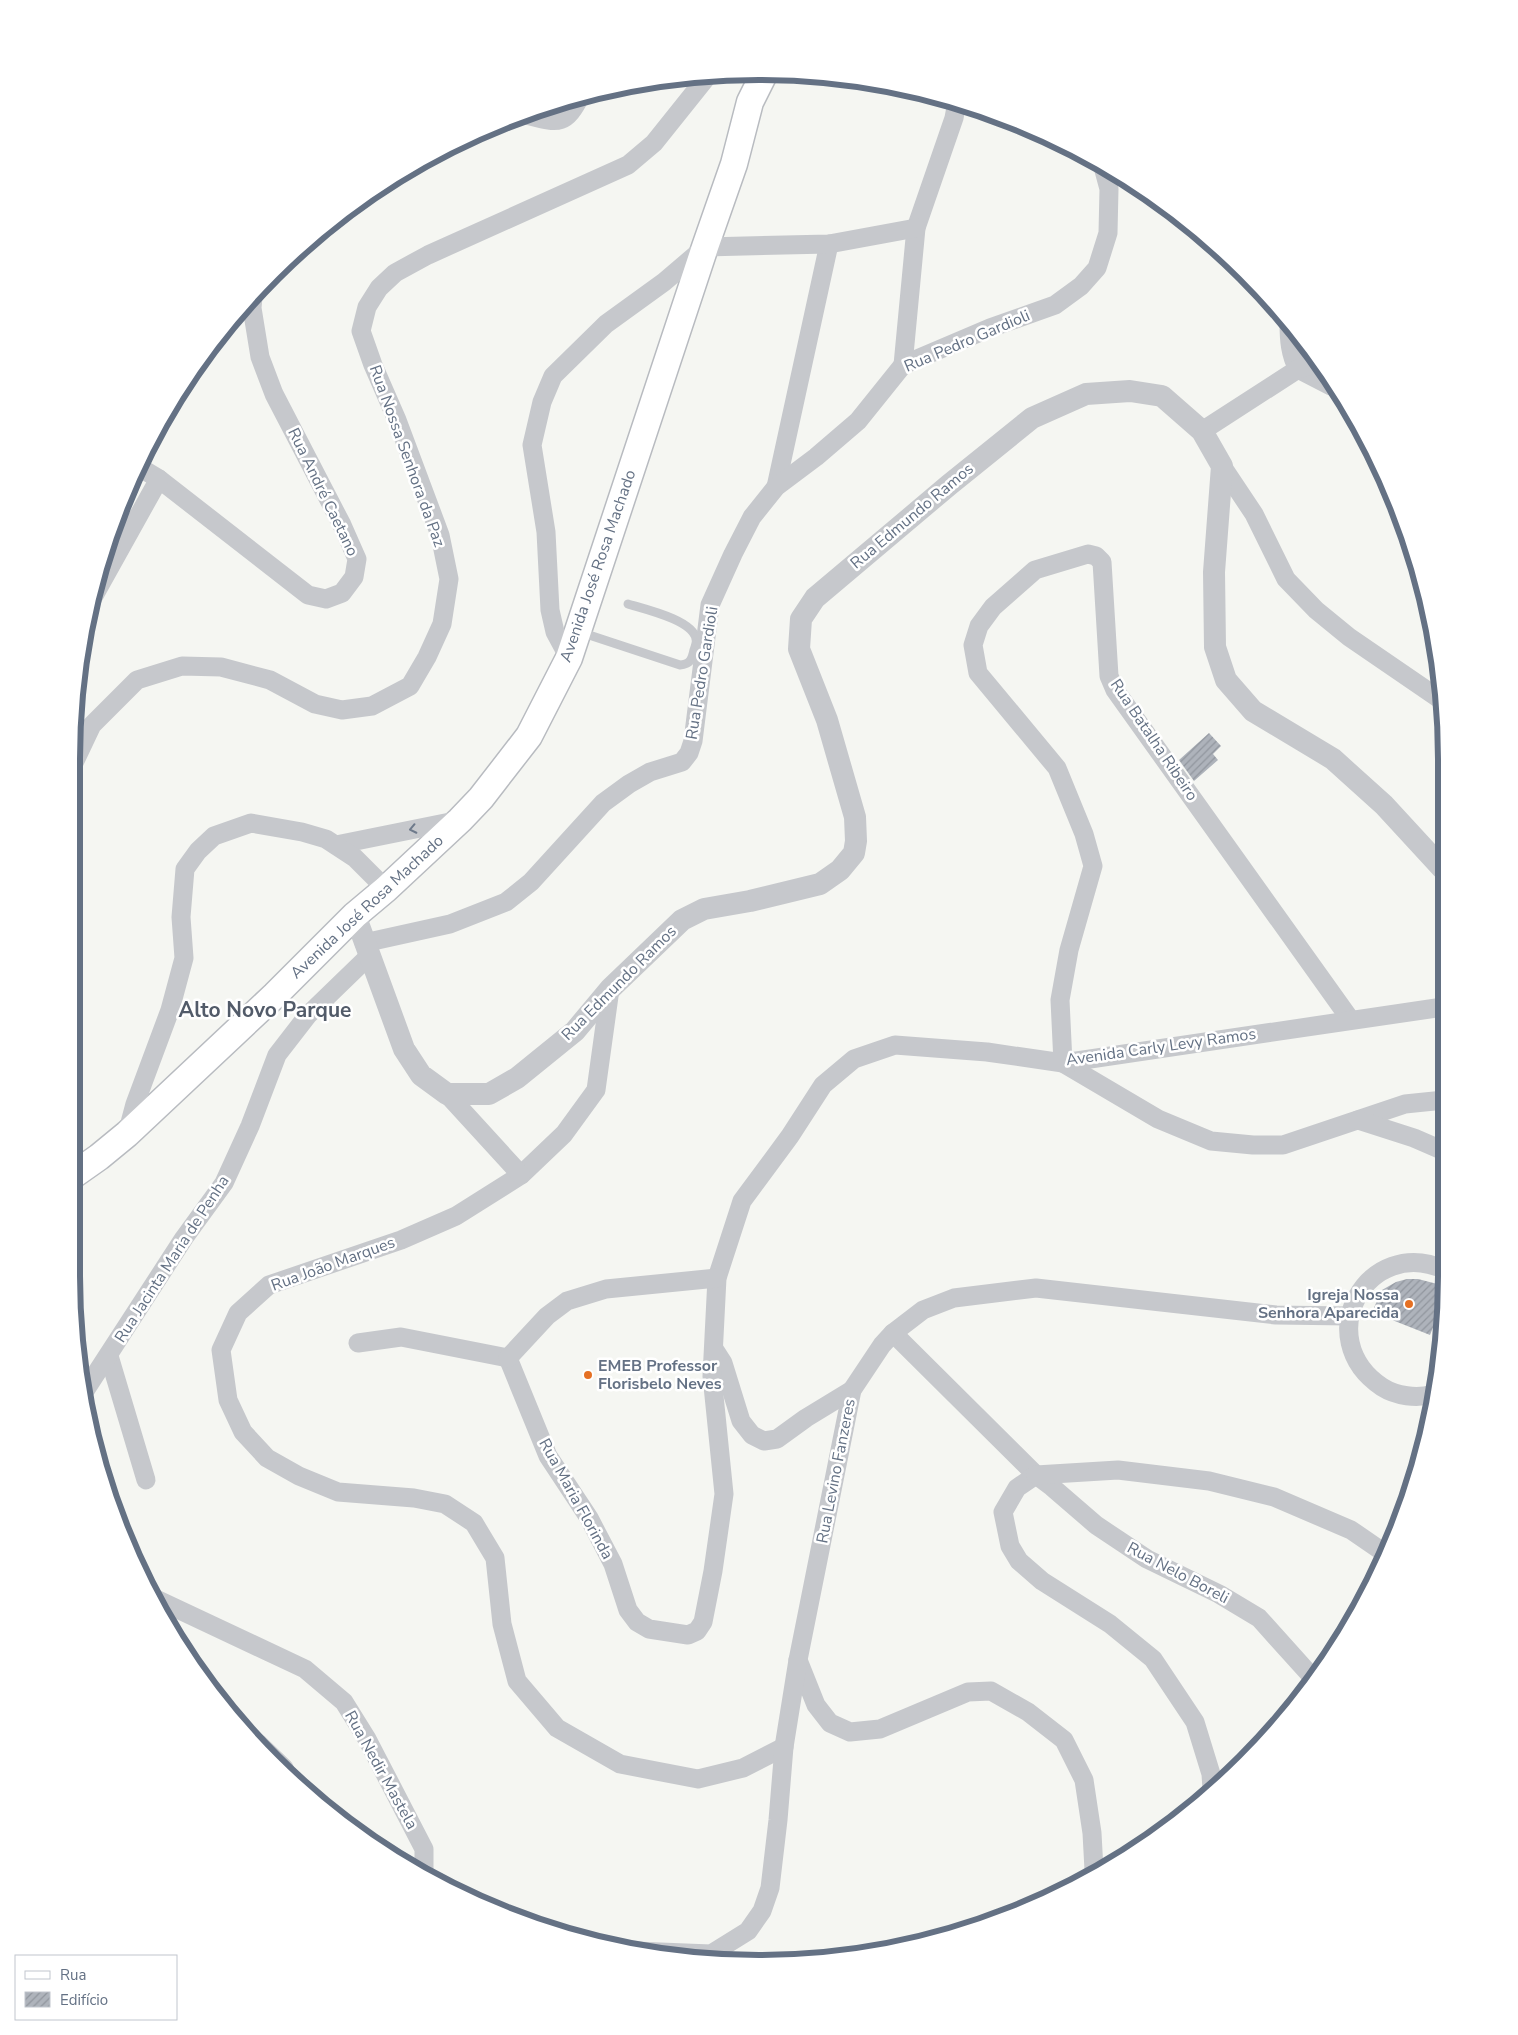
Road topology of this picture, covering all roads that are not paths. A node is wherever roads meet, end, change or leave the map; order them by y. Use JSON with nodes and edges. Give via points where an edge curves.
{"nodes":[{"id":1,"x":761,"y":80,"type":"edge"},
{"id":2,"x":702,"y":82,"type":"edge"},
{"id":3,"x":576,"y":105,"type":"edge"},
{"id":4,"x":956,"y":109,"type":"edge"},
{"id":5,"x":537,"y":118,"type":"edge"},
{"id":6,"x":1105,"y":175,"type":"edge"},
{"id":7,"x":916,"y":228,"type":"junction"},
{"id":8,"x":829,"y":244,"type":"junction"},
{"id":9,"x":705,"y":247,"type":"junction"},
{"id":10,"x":252,"y":308,"type":"edge"},
{"id":11,"x":1290,"y":336,"type":"edge"},
{"id":12,"x":903,"y":365,"type":"junction"},
{"id":13,"x":1312,"y":365,"type":"edge"},
{"id":14,"x":1298,"y":370,"type":"junction"},
{"id":15,"x":1325,"y":383,"type":"edge"},
{"id":16,"x":1202,"y":430,"type":"junction"},
{"id":17,"x":1222,"y":466,"type":"junction"},
{"id":18,"x":145,"y":470,"type":"edge"},
{"id":19,"x":159,"y":479,"type":"junction"},
{"id":20,"x":776,"y":487,"type":"junction"},
{"id":21,"x":105,"y":577,"type":"edge"},
{"id":22,"x":628,"y":604,"type":"dead end"},
{"id":23,"x":578,"y":631,"type":"junction"},
{"id":24,"x":569,"y":658,"type":"junction"},
{"id":25,"x":1435,"y":696,"type":"edge"},
{"id":26,"x":80,"y":750,"type":"edge"},
{"id":27,"x":460,"y":820,"type":"junction"},
{"id":28,"x":336,"y":845,"type":"junction"},
{"id":29,"x":1438,"y":864,"type":"edge"},
{"id":30,"x":386,"y":889,"type":"junction"},
{"id":31,"x":355,"y":915,"type":"junction"},
{"id":32,"x":367,"y":950,"type":"junction"},
{"id":33,"x":610,"y":989,"type":"junction"},
{"id":34,"x":1438,"y":1008,"type":"edge"},
{"id":35,"x":1350,"y":1019,"type":"junction"},
{"id":36,"x":1062,"y":1062,"type":"junction"},
{"id":37,"x":447,"y":1094,"type":"junction"},
{"id":38,"x":1438,"y":1101,"type":"edge"},
{"id":39,"x":1358,"y":1120,"type":"junction"},
{"id":40,"x":126,"y":1134,"type":"junction"},
{"id":41,"x":1438,"y":1148,"type":"edge"},
{"id":42,"x":80,"y":1170,"type":"edge"},
{"id":43,"x":521,"y":1175,"type":"junction"},
{"id":44,"x":1438,"y":1267,"type":"edge"},
{"id":45,"x":717,"y":1278,"type":"junction"},
{"id":46,"x":1349,"y":1316,"type":"junction"},
{"id":47,"x":893,"y":1333,"type":"junction"},
{"id":48,"x":358,"y":1343,"type":"dead end"},
{"id":49,"x":714,"y":1348,"type":"junction"},
{"id":50,"x":109,"y":1356,"type":"junction"},
{"id":51,"x":508,"y":1358,"type":"junction"},
{"id":52,"x":89,"y":1384,"type":"edge"},
{"id":53,"x":852,"y":1390,"type":"junction"},
{"id":54,"x":1427,"y":1394,"type":"edge"},
{"id":55,"x":1036,"y":1475,"type":"junction"},
{"id":56,"x":146,"y":1480,"type":"dead end"},
{"id":57,"x":1380,"y":1550,"type":"edge"},
{"id":58,"x":165,"y":1603,"type":"edge"},
{"id":59,"x":798,"y":1660,"type":"junction"},
{"id":60,"x":1309,"y":1674,"type":"edge"},
{"id":61,"x":784,"y":1747,"type":"junction"},
{"id":62,"x":1212,"y":1782,"type":"edge"},
{"id":63,"x":1094,"y":1866,"type":"edge"},
{"id":64,"x":424,"y":1867,"type":"edge"},
{"id":65,"x":712,"y":1954,"type":"edge"}],
"edges":[{"from":1,"to":9,"type":"main road","name":"Avenida José Rosa Machado","via":[[750,102],[734,164]]},
{"from":2,"to":26,"type":"street","name":"Rua Nossa Senhora da Paz","via":[[654,143],[628,165],[428,255],[395,273],[366,307],[361,331],[440,535],[449,579],[442,624],[410,686],[372,706],[342,710],[315,704],[270,680],[222,667],[182,666],[137,680],[92,725]]},
{"from":3,"to":5,"type":"street","via":[[566,118],[556,122]]},
{"from":4,"to":7,"type":"street"},
{"from":6,"to":12,"type":"street","name":"Rua Pedro Gardioli","via":[[1109,189],[1108,233],[1097,268],[1081,286],[1055,305]]},
{"from":7,"to":8,"type":"street"},
{"from":7,"to":12,"type":"street"},
{"from":8,"to":9,"type":"street"},
{"from":8,"to":20,"type":"street"},
{"from":9,"to":23,"type":"main road","name":"Avenida José Rosa Machado"},
{"from":9,"to":24,"type":"street","via":[[606,324],[553,376],[542,402],[532,445],[546,532],[550,610],[555,632]]},
{"from":10,"to":19,"type":"street","name":"Rua André Caetano","via":[[260,357],[274,394],[354,551],[357,559],[354,577],[342,592],[326,600],[308,595]]},
{"from":11,"to":14,"type":"street","via":[[1293,362]]},
{"from":12,"to":20,"type":"street","name":"Rua Pedro Gardioli","via":[[858,421]]},
{"from":13,"to":14,"type":"street"},
{"from":14,"to":15,"type":"street"},
{"from":14,"to":16,"type":"street"},
{"from":16,"to":17,"type":"street","name":"Rua Edmundo Ramos"},
{"from":16,"to":33,"type":"street","name":"Rua Edmundo Ramos","via":[[1162,396],[1130,391],[1086,394],[1032,418],[815,598],[801,619],[799,649],[827,720],[855,817],[854,853],[840,870],[820,884],[704,909],[682,920]]},
{"from":17,"to":25,"type":"street","via":[[1254,514],[1286,579],[1349,637]]},
{"from":17,"to":29,"type":"street","via":[[1214,572],[1215,648],[1226,680],[1252,711],[1333,759],[1384,805]]},
{"from":18,"to":19,"type":"street","name":"Rua André Caetano"},
{"from":19,"to":21,"type":"street"},
{"from":20,"to":32,"type":"street","name":"Rua Pedro Gardioli","via":[[752,517],[710,605],[692,740],[689,753],[682,762],[650,772],[603,803],[531,882],[506,902],[450,924]]},
{"from":22,"to":23,"type":"lane","via":[[683,623],[692,630],[696,639],[692,660],[687,665],[680,665]]},
{"from":23,"to":24,"type":"main road","name":"Avenida José Rosa Machado"},
{"from":24,"to":27,"type":"main road","name":"Avenida José Rosa Machado","via":[[530,736]]},
{"from":27,"to":28,"type":"street","one_way":true},
{"from":27,"to":30,"type":"main road","name":"Avenida José Rosa Machado"},
{"from":28,"to":30,"type":"street","via":[[355,858]]},
{"from":28,"to":40,"type":"street","via":[[302,832],[251,823],[214,836],[198,851],[185,869],[181,917],[184,958],[170,1010]]},
{"from":30,"to":31,"type":"main road","name":"Avenida José Rosa Machado"},
{"from":31,"to":32,"type":"street"},
{"from":31,"to":40,"type":"main road","name":"Avenida José Rosa Machado","via":[[275,995]]},
{"from":32,"to":37,"type":"street","via":[[404,1049],[421,1075]]},
{"from":32,"to":50,"type":"street","name":"Rua Jacinta Maria de Penha","via":[[277,1055],[224,1183],[184,1238]]},
{"from":33,"to":37,"type":"street","name":"Rua Edmundo Ramos","via":[[575,1031],[517,1078],[489,1094]]},
{"from":33,"to":43,"type":"street","name":"Rua João Marques","via":[[596,1090],[564,1134]]},
{"from":34,"to":35,"type":"street","name":"Avenida Carly Levy Ramos"},
{"from":35,"to":36,"type":"street","name":"Avenida Carly Levy Ramos"},
{"from":35,"to":36,"type":"street","name":"Rua Batalha Ribeiro","via":[[1116,690],[1109,676],[1102,562],[1088,554],[1036,570],[992,607],[979,626],[972,645],[978,673],[1057,768],[1084,834],[1093,866],[1069,950],[1060,1000]]},
{"from":36,"to":39,"type":"street","via":[[1158,1119],[1211,1141],[1283,1144]]},
{"from":36,"to":45,"type":"street","name":"Avenida Carly Levy Ramos","via":[[895,1044],[854,1059],[823,1085],[742,1201]]},
{"from":37,"to":43,"type":"street"},
{"from":38,"to":39,"type":"street","via":[[1405,1104]]},
{"from":39,"to":41,"type":"street"},
{"from":40,"to":42,"type":"main road","name":"Avenida José Rosa Machado"},
{"from":43,"to":61,"type":"street","name":"Rua João Marques","via":[[456,1216],[401,1240],[270,1285],[238,1313],[221,1350],[228,1400],[242,1432],[267,1458],[338,1492],[414,1498],[445,1504],[474,1523],[495,1558],[502,1624],[517,1681],[557,1728],[620,1764],[698,1779],[743,1768]]},
{"from":44,"to":46,"type":"street","via":[[1411,1262],[1389,1267],[1370,1279],[1361,1290]]},
{"from":45,"to":49,"type":"street","name":"Avenida Carly Levy Ramos"},
{"from":45,"to":51,"type":"street","via":[[606,1289],[567,1301],[547,1316]]},
{"from":46,"to":47,"type":"street","name":"Rua Levino Fanzeres","via":[[1276,1315],[1036,1288],[954,1298],[923,1310]]},
{"from":46,"to":54,"type":"street","via":[[1348,1339],[1356,1360],[1369,1378],[1387,1390],[1408,1396]]},
{"from":47,"to":53,"type":"street","name":"Rua Levino Fanzeres"},
{"from":47,"to":55,"type":"street","name":"Rua Nelo Boreli"},
{"from":48,"to":51,"type":"street","via":[[401,1337]]},
{"from":49,"to":51,"type":"street","name":"Rua Maria Florinda","via":[[712,1376],[724,1494],[703,1622],[688,1635],[649,1629],[628,1610],[613,1564],[589,1518],[548,1456]]},
{"from":49,"to":53,"type":"street","via":[[723,1362],[740,1421],[764,1441],[777,1439]]},
{"from":50,"to":52,"type":"street","name":"Rua Jacinta Maria de Penha"},
{"from":50,"to":56,"type":"street"},
{"from":53,"to":59,"type":"street","name":"Rua Levino Fanzeres"},
{"from":55,"to":57,"type":"street","via":[[1118,1470],[1210,1481],[1274,1497],[1351,1530]]},
{"from":55,"to":60,"type":"street","name":"Rua Nelo Boreli","via":[[1096,1525],[1147,1560],[1259,1618]]},
{"from":55,"to":62,"type":"street","via":[[1017,1488],[1003,1512],[1010,1546],[1020,1561],[1042,1581],[1110,1624],[1153,1659],[1195,1722]]},
{"from":58,"to":64,"type":"street","name":"Rua Nedir Mastela","via":[[305,1669],[344,1702],[367,1739],[424,1849]]},
{"from":59,"to":61,"type":"street","name":"Rua Levino Fanzeres"},
{"from":59,"to":63,"type":"street","via":[[816,1705],[830,1723],[850,1732],[880,1730],[968,1692],[991,1691],[1028,1712],[1064,1740],[1084,1780]]},
{"from":61,"to":65,"type":"street","name":"Rua Levino Fanzeres","via":[[770,1888],[762,1911],[748,1931]]}]}
